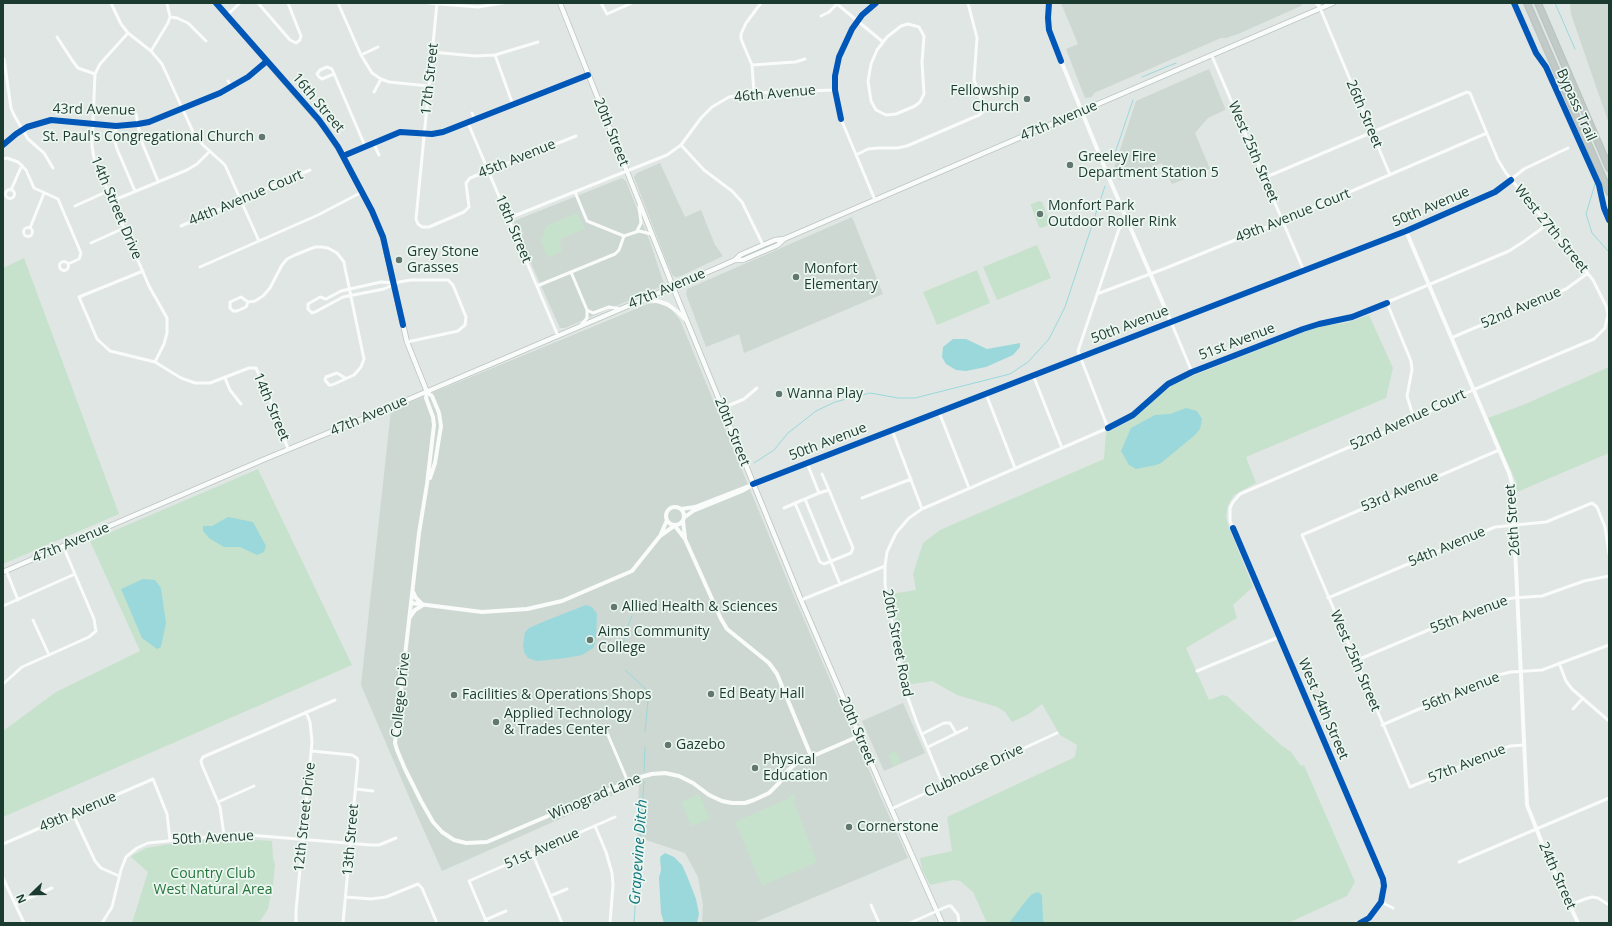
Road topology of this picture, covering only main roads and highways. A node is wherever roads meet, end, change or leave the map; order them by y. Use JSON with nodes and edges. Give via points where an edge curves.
{"nodes":[{"id":1,"x":216,"y":3,"type":"edge"},
{"id":2,"x":560,"y":3,"type":"edge"},
{"id":3,"x":1333,"y":3,"type":"edge"},
{"id":4,"x":1527,"y":3,"type":"edge"},
{"id":5,"x":1538,"y":3,"type":"edge"},
{"id":6,"x":1320,"y":6,"type":"edge"},
{"id":7,"x":1609,"y":168,"type":"edge"},
{"id":8,"x":1609,"y":192,"type":"edge"},
{"id":9,"x":784,"y":239,"type":"junction"},
{"id":10,"x":735,"y":260,"type":"junction"},
{"id":11,"x":672,"y":287,"type":"junction"},
{"id":12,"x":427,"y":392,"type":"junction"},
{"id":13,"x":5,"y":571,"type":"edge"},
{"id":14,"x":942,"y":923,"type":"edge"}],
"edges":[{"from":1,"to":12,"type":"main road","name":"16th Street","via":[[327,130],[343,156],[383,237],[407,342]]},
{"from":2,"to":11,"type":"main road","name":"20th Street"},
{"from":3,"to":6,"type":"main road","name":"47th Avenue"},
{"from":4,"to":8,"type":"highway"},
{"from":5,"to":7,"type":"highway"},
{"from":6,"to":9,"type":"main road","name":"47th Avenue","via":[[1212,56]]},
{"from":9,"to":10,"type":"main road","name":"47th Avenue","via":[[763,245],[740,255]]},
{"from":9,"to":10,"type":"main road","name":"47th Avenue","via":[[778,245],[742,260]]},
{"from":10,"to":11,"type":"main road","name":"47th Avenue"},
{"from":11,"to":12,"type":"main road","name":"47th Avenue"},
{"from":11,"to":14,"type":"main road","name":"20th Street","via":[[801,600]]},
{"from":12,"to":13,"type":"main road","name":"47th Avenue"}]}
